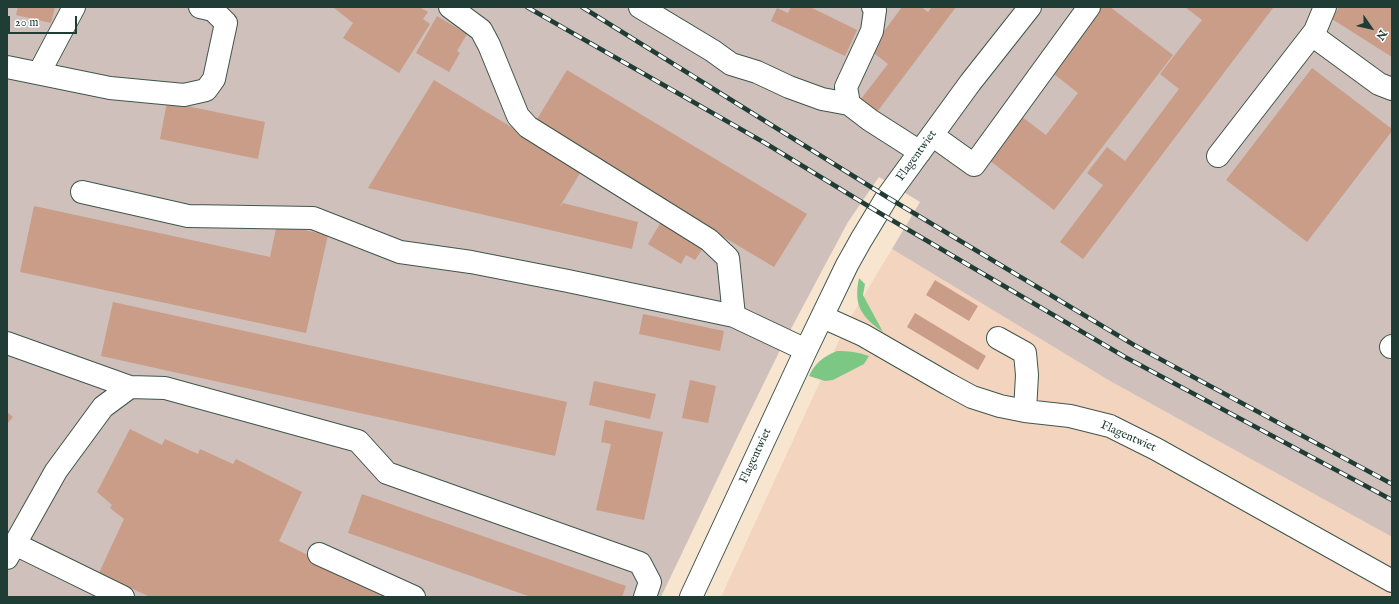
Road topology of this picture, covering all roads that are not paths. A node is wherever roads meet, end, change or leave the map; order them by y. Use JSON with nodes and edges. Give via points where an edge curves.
{"nodes":[{"id":1,"x":74,"y":7,"type":"edge"},
{"id":2,"x":200,"y":7,"type":"edge"},
{"id":3,"x":450,"y":7,"type":"edge"},
{"id":4,"x":640,"y":7,"type":"edge"},
{"id":5,"x":873,"y":7,"type":"edge"},
{"id":6,"x":1030,"y":7,"type":"edge"},
{"id":7,"x":1089,"y":7,"type":"edge"},
{"id":8,"x":1325,"y":7,"type":"edge"},
{"id":9,"x":1312,"y":36,"type":"junction"},
{"id":10,"x":7,"y":67,"type":"edge"},
{"id":11,"x":39,"y":73,"type":"junction"},
{"id":12,"x":1392,"y":89,"type":"edge"},
{"id":13,"x":849,"y":104,"type":"junction"},
{"id":14,"x":926,"y":143,"type":"junction"},
{"id":15,"x":1218,"y":156,"type":"dead end"},
{"id":16,"x":82,"y":192,"type":"dead end"},
{"id":17,"x":734,"y":316,"type":"junction"},
{"id":18,"x":823,"y":317,"type":"junction"},
{"id":19,"x":998,"y":338,"type":"dead end"},
{"id":20,"x":7,"y":343,"type":"edge"},
{"id":21,"x":806,"y":350,"type":"junction"},
{"id":22,"x":130,"y":388,"type":"junction"},
{"id":23,"x":1025,"y":411,"type":"junction"},
{"id":24,"x":11,"y":551,"type":"edge"},
{"id":25,"x":319,"y":554,"type":"dead end"},
{"id":26,"x":1384,"y":577,"type":"edge"},
{"id":27,"x":123,"y":597,"type":"edge"},
{"id":28,"x":414,"y":597,"type":"edge"},
{"id":29,"x":645,"y":597,"type":"edge"},
{"id":30,"x":691,"y":597,"type":"edge"},
{"id":31,"x":1388,"y":597,"type":"edge"}],
"edges":[{"from":1,"to":11,"type":"street"},
{"from":2,"to":11,"type":"street","via":[[213,10],[226,23],[214,79],[206,90],[184,96],[110,88]]},
{"from":3,"to":17,"type":"street","via":[[481,30],[518,116],[528,127],[709,240],[728,258]]},
{"from":4,"to":13,"type":"street","via":[[731,64],[757,72],[789,87]]},
{"from":5,"to":13,"type":"street","via":[[872,31],[846,86]]},
{"from":6,"to":14,"type":"street","name":"Flagentwiet"},
{"from":7,"to":14,"type":"street","via":[[974,165]]},
{"from":8,"to":9,"type":"street"},
{"from":9,"to":12,"type":"street","via":[[1379,84]]},
{"from":9,"to":15,"type":"street"},
{"from":10,"to":11,"type":"street"},
{"from":13,"to":14,"type":"street","via":[[870,120]]},
{"from":14,"to":18,"type":"street","name":"Flagentwiet","via":[[871,223],[847,265]]},
{"from":16,"to":17,"type":"street","via":[[188,216],[313,218],[400,252],[471,262]]},
{"from":17,"to":21,"type":"street"},
{"from":18,"to":21,"type":"street","name":"Flagentwiet"},
{"from":18,"to":23,"type":"street","name":"Flagentwiet","via":[[863,335],[972,396]]},
{"from":19,"to":23,"type":"street","via":[[1025,354]]},
{"from":20,"to":22,"type":"street"},
{"from":21,"to":30,"type":"street","name":"Flagentwiet"},
{"from":22,"to":24,"type":"street","via":[[102,407],[56,471]]},
{"from":22,"to":29,"type":"street","via":[[165,388],[358,441],[387,473],[640,563],[650,582]]},
{"from":23,"to":26,"type":"street","name":"Flagentwiet","via":[[1070,416],[1110,426],[1156,449]]},
{"from":24,"to":27,"type":"street"},
{"from":25,"to":28,"type":"street"},
{"from":26,"to":31,"type":"street","name":"Flagentwiet"}]}
